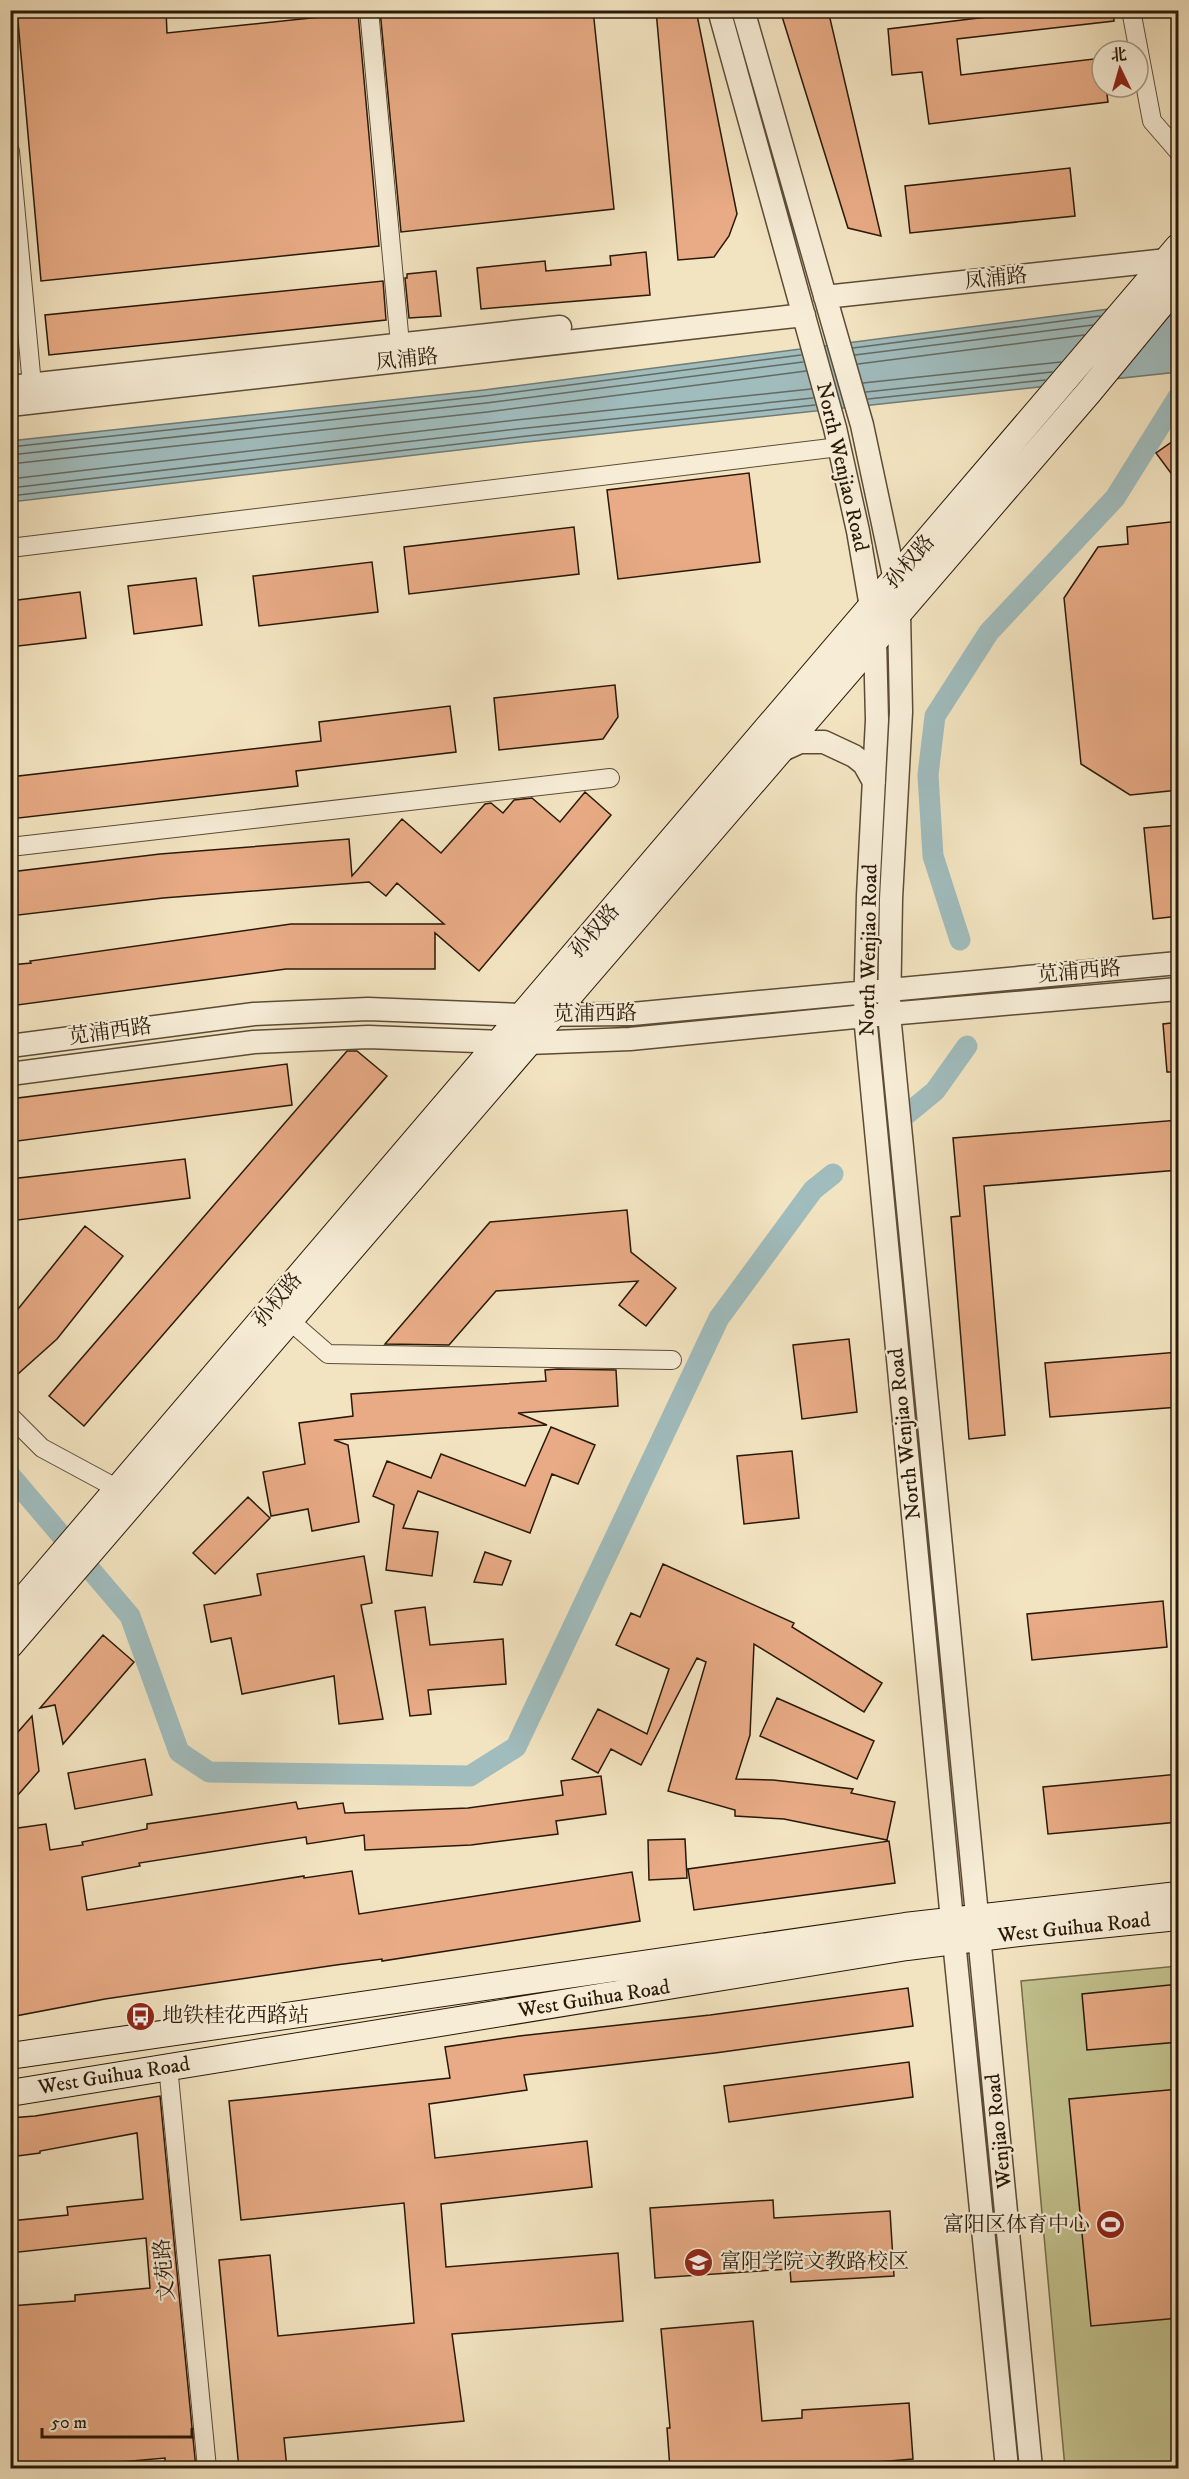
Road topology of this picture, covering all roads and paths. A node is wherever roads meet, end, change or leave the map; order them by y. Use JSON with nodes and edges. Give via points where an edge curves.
{"nodes":[{"id":1,"x":369,"y":10,"type":"edge"},
{"id":2,"x":719,"y":10,"type":"edge"},
{"id":3,"x":743,"y":10,"type":"edge"},
{"id":4,"x":1131,"y":10,"type":"edge"},
{"id":5,"x":10,"y":151,"type":"edge"},
{"id":6,"x":1179,"y":151,"type":"edge"},
{"id":7,"x":1173,"y":254,"type":"edge"},
{"id":8,"x":1177,"y":286,"type":"edge"},
{"id":9,"x":825,"y":297,"type":"junction"},
{"id":10,"x":804,"y":316,"type":"junction"},
{"id":11,"x":400,"y":344,"type":"junction"},
{"id":12,"x":21,"y":386,"type":"edge"},
{"id":13,"x":10,"y":405,"type":"edge"},
{"id":14,"x":837,"y":437,"type":"junction"},
{"id":15,"x":10,"y":548,"type":"edge"},
{"id":16,"x":895,"y":580,"type":"junction"},
{"id":17,"x":871,"y":607,"type":"junction"},
{"id":18,"x":899,"y":612,"type":"junction"},
{"id":19,"x":875,"y":639,"type":"junction"},
{"id":20,"x":778,"y":752,"type":"junction"},
{"id":21,"x":610,"y":778,"type":"dead end"},
{"id":22,"x":874,"y":782,"type":"junction"},
{"id":23,"x":10,"y":847,"type":"edge"},
{"id":24,"x":1179,"y":963,"type":"edge"},
{"id":25,"x":888,"y":989,"type":"junction"},
{"id":26,"x":1179,"y":989,"type":"edge"},
{"id":27,"x":864,"y":991,"type":"junction"},
{"id":28,"x":890,"y":1014,"type":"junction"},
{"id":29,"x":523,"y":1015,"type":"junction"},
{"id":30,"x":554,"y":1015,"type":"junction"},
{"id":31,"x":865,"y":1016,"type":"junction"},
{"id":32,"x":498,"y":1042,"type":"junction"},
{"id":33,"x":528,"y":1043,"type":"junction"},
{"id":34,"x":10,"y":1046,"type":"edge"},
{"id":35,"x":10,"y":1074,"type":"edge"},
{"id":36,"x":289,"y":1320,"type":"junction"},
{"id":37,"x":672,"y":1360,"type":"dead end"},
{"id":38,"x":10,"y":1416,"type":"edge"},
{"id":39,"x":118,"y":1489,"type":"junction"},
{"id":40,"x":108,"y":1515,"type":"junction"},
{"id":41,"x":61,"y":1570,"type":"junction"},
{"id":42,"x":10,"y":1615,"type":"edge"},
{"id":43,"x":10,"y":1645,"type":"edge"},
{"id":44,"x":1179,"y":1895,"type":"edge"},
{"id":45,"x":1179,"y":1917,"type":"edge"},
{"id":46,"x":979,"y":1927,"type":"junction"},
{"id":47,"x":953,"y":1930,"type":"junction"},
{"id":48,"x":10,"y":2056,"type":"edge"},
{"id":49,"x":168,"y":2066,"type":"junction"},
{"id":50,"x":10,"y":2093,"type":"edge"},
{"id":51,"x":207,"y":2469,"type":"edge"},
{"id":52,"x":1007,"y":2469,"type":"edge"},
{"id":53,"x":1031,"y":2469,"type":"edge"}],
"edges":[{"from":1,"to":11,"type":"street"},
{"from":2,"to":10,"type":"street","name":"North Wenjiao Road"},
{"from":3,"to":9,"type":"street","name":"North Wenjiao Road"},
{"from":4,"to":6,"type":"street","via":[[1152,122]]},
{"from":5,"to":12,"type":"street"},
{"from":7,"to":9,"type":"street","name":"凤浦路"},
{"from":7,"to":16,"type":"main road","name":"孙权路"},
{"from":8,"to":18,"type":"main road","name":"孙权路"},
{"from":9,"to":16,"type":"street","name":"North Wenjiao Road","via":[[862,425]]},
{"from":10,"to":11,"type":"street","name":"凤浦路"},
{"from":10,"to":13,"type":"street","name":"凤浦路"},
{"from":10,"to":14,"type":"street","name":"North Wenjiao Road"},
{"from":11,"to":12,"type":"street","name":"凤浦路"},
{"from":14,"to":15,"type":"street"},
{"from":14,"to":17,"type":"street","name":"North Wenjiao Road"},
{"from":16,"to":17,"type":"main road","name":"孙权路"},
{"from":16,"to":18,"type":"street","name":"North Wenjiao Road"},
{"from":17,"to":19,"type":"street","name":"North Wenjiao Road"},
{"from":17,"to":29,"type":"main road","name":"孙权路"},
{"from":18,"to":19,"type":"main road","name":"孙权路"},
{"from":18,"to":25,"type":"street","name":"North Wenjiao Road","via":[[901,712]]},
{"from":19,"to":20,"type":"main road","name":"孙权路"},
{"from":19,"to":22,"type":"street","name":"North Wenjiao Road"},
{"from":20,"to":22,"type":"street","via":[[800,742],[824,742],[854,756],[864,764]]},
{"from":20,"to":30,"type":"main road","name":"孙权路"},
{"from":21,"to":23,"type":"street"},
{"from":22,"to":27,"type":"street","name":"North Wenjiao Road"},
{"from":24,"to":25,"type":"street","name":"苋浦西路"},
{"from":25,"to":27,"type":"street","name":"苋浦西路"},
{"from":25,"to":28,"type":"street","name":"North Wenjiao Road"},
{"from":26,"to":28,"type":"street","name":"苋浦西路"},
{"from":27,"to":30,"type":"street","name":"苋浦西路","via":[[632,1014]]},
{"from":27,"to":31,"type":"street","name":"North Wenjiao Road"},
{"from":28,"to":31,"type":"street","name":"苋浦西路"},
{"from":28,"to":46,"type":"street","name":"North Wenjiao Road"},
{"from":29,"to":30,"type":"street","name":"苋浦西路"},
{"from":29,"to":32,"type":"main road","name":"孙权路"},
{"from":29,"to":34,"type":"street","name":"苋浦西路","via":[[368,1009],[306,1011],[181,1022]]},
{"from":30,"to":33,"type":"main road","name":"孙权路"},
{"from":31,"to":33,"type":"street","name":"苋浦西路","via":[[630,1040]]},
{"from":31,"to":47,"type":"street","name":"North Wenjiao Road"},
{"from":32,"to":33,"type":"street","name":"苋浦西路"},
{"from":32,"to":35,"type":"street","name":"苋浦西路","via":[[318,1038]]},
{"from":32,"to":39,"type":"main road","name":"孙权路"},
{"from":33,"to":36,"type":"main road","name":"孙权路"},
{"from":36,"to":37,"type":"street","via":[[328,1354]]},
{"from":36,"to":40,"type":"main road","name":"孙权路"},
{"from":38,"to":39,"type":"street","via":[[42,1448]]},
{"from":39,"to":40,"type":"main road","name":"孙权路"},
{"from":40,"to":41,"type":"main road","name":"孙权路"},
{"from":41,"to":42,"type":"main road","name":"孙权路"},
{"from":41,"to":43,"type":"main road","name":"孙权路"},
{"from":44,"to":46,"type":"main road","name":"West Guihua Road"},
{"from":45,"to":46,"type":"main road","name":"West Guihua Road"},
{"from":46,"to":47,"type":"main road","name":"West Guihua Road"},
{"from":46,"to":53,"type":"street","name":"Wenjiao Road"},
{"from":47,"to":48,"type":"main road","name":"West Guihua Road"},
{"from":47,"to":49,"type":"main road","name":"West Guihua Road"},
{"from":47,"to":52,"type":"street","name":"Wenjiao Road"},
{"from":49,"to":50,"type":"main road","name":"West Guihua Road"},
{"from":49,"to":51,"type":"street","name":"文苑路"}]}
